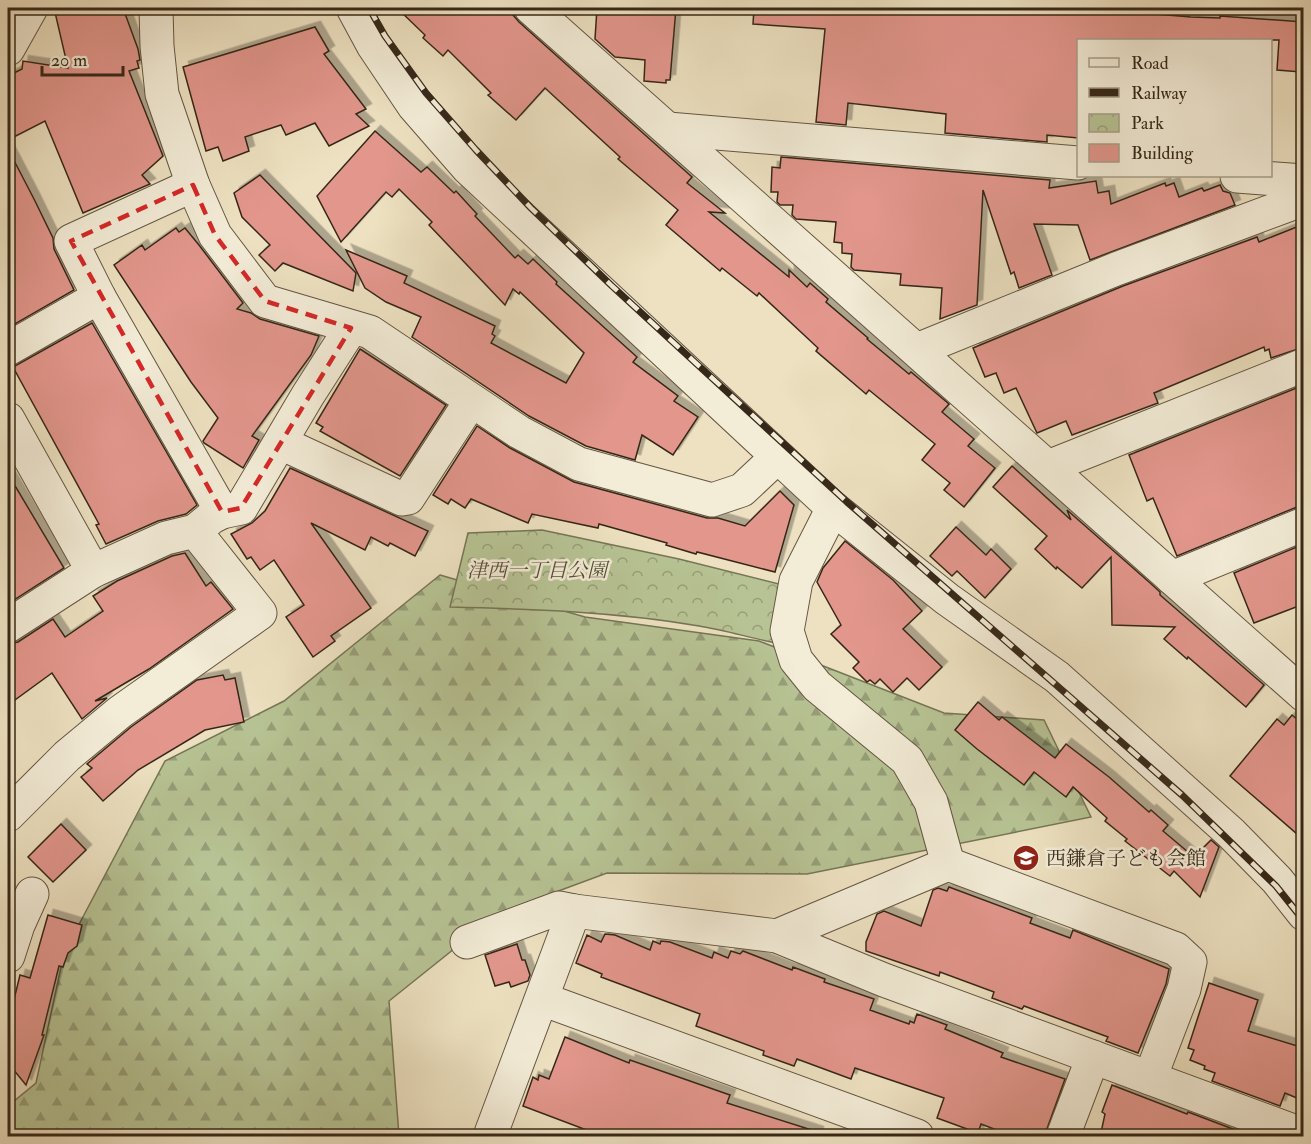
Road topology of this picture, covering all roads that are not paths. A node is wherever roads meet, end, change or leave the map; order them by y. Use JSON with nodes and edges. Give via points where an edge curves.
{"nodes":[{"id":1,"x":30,"y":8,"type":"edge"},
{"id":2,"x":156,"y":8,"type":"edge"},
{"id":3,"x":353,"y":8,"type":"edge"},
{"id":4,"x":531,"y":8,"type":"edge"},
{"id":5,"x":8,"y":49,"type":"edge"},
{"id":6,"x":668,"y":129,"type":"junction"},
{"id":7,"x":1077,"y":163,"type":"edge"},
{"id":8,"x":1250,"y":177,"type":"edge"},
{"id":9,"x":1304,"y":181,"type":"edge"},
{"id":10,"x":193,"y":185,"type":"junction"},
{"id":11,"x":1304,"y":199,"type":"edge"},
{"id":12,"x":99,"y":297,"type":"junction"},
{"id":13,"x":351,"y":328,"type":"junction"},
{"id":14,"x":8,"y":349,"type":"edge"},
{"id":15,"x":917,"y":350,"type":"junction"},
{"id":16,"x":1304,"y":366,"type":"edge"},
{"id":17,"x":471,"y":401,"type":"junction"},
{"id":18,"x":8,"y":419,"type":"edge"},
{"id":19,"x":281,"y":442,"type":"junction"},
{"id":20,"x":776,"y":458,"type":"junction"},
{"id":21,"x":1048,"y":467,"type":"junction"},
{"id":22,"x":833,"y":508,"type":"junction"},
{"id":23,"x":222,"y":513,"type":"junction"},
{"id":24,"x":1304,"y":524,"type":"edge"},
{"id":25,"x":195,"y":531,"type":"junction"},
{"id":26,"x":93,"y":571,"type":"junction"},
{"id":27,"x":1172,"y":578,"type":"junction"},
{"id":28,"x":8,"y":626,"type":"edge"},
{"id":29,"x":1304,"y":695,"type":"edge"},
{"id":30,"x":8,"y":816,"type":"edge"},
{"id":31,"x":948,"y":864,"type":"junction"},
{"id":32,"x":32,"y":894,"type":"dead end"},
{"id":33,"x":574,"y":911,"type":"junction"},
{"id":34,"x":1304,"y":914,"type":"edge"},
{"id":35,"x":13,"y":923,"type":"edge"},
{"id":36,"x":777,"y":936,"type":"junction"},
{"id":37,"x":467,"y":942,"type":"dead end"},
{"id":38,"x":8,"y":957,"type":"edge"},
{"id":39,"x":542,"y":999,"type":"junction"},
{"id":40,"x":1093,"y":1057,"type":"junction"},
{"id":41,"x":1150,"y":1077,"type":"junction"},
{"id":42,"x":875,"y":1129,"type":"edge"},
{"id":43,"x":498,"y":1134,"type":"edge"},
{"id":44,"x":1304,"y":1135,"type":"edge"},
{"id":45,"x":917,"y":1137,"type":"edge"},
{"id":46,"x":1063,"y":1137,"type":"edge"}],
"edges":[{"from":1,"to":5,"type":"street"},
{"from":2,"to":10,"type":"street","via":[[162,94]]},
{"from":3,"to":20,"type":"street","via":[[414,106],[468,168]]},
{"from":4,"to":6,"type":"street"},
{"from":6,"to":7,"type":"street"},
{"from":6,"to":15,"type":"street"},
{"from":8,"to":9,"type":"street"},
{"from":10,"to":12,"type":"street","via":[[71,241]]},
{"from":10,"to":13,"type":"street","via":[[215,235],[265,301]]},
{"from":11,"to":15,"type":"street","via":[[1116,269]]},
{"from":12,"to":14,"type":"street"},
{"from":12,"to":23,"type":"street"},
{"from":13,"to":17,"type":"street","via":[[370,332]]},
{"from":13,"to":19,"type":"street"},
{"from":15,"to":21,"type":"street"},
{"from":16,"to":21,"type":"street"},
{"from":17,"to":19,"type":"street","via":[[408,498],[402,499]]},
{"from":17,"to":20,"type":"street","via":[[579,464],[712,500],[742,489]]},
{"from":18,"to":26,"type":"street"},
{"from":19,"to":23,"type":"street","via":[[241,508]]},
{"from":20,"to":22,"type":"street"},
{"from":21,"to":27,"type":"street"},
{"from":22,"to":31,"type":"street","via":[[796,581],[787,632],[796,660],[817,686],[907,760],[931,802]]},
{"from":22,"to":34,"type":"street","via":[[946,599],[1057,677],[1231,833]]},
{"from":23,"to":25,"type":"street"},
{"from":24,"to":27,"type":"street"},
{"from":25,"to":26,"type":"street","via":[[158,542]]},
{"from":25,"to":30,"type":"street","via":[[260,613],[120,712],[68,756]]},
{"from":26,"to":28,"type":"street"},
{"from":27,"to":29,"type":"street"},
{"from":31,"to":36,"type":"street"},
{"from":31,"to":41,"type":"street","via":[[1176,949],[1190,962],[1184,989]]},
{"from":32,"to":35,"type":"street"},
{"from":33,"to":36,"type":"street"},
{"from":33,"to":37,"type":"street","via":[[559,908]]},
{"from":33,"to":39,"type":"street"},
{"from":35,"to":38,"type":"street"},
{"from":36,"to":40,"type":"street"},
{"from":39,"to":42,"type":"street"},
{"from":39,"to":43,"type":"street"},
{"from":40,"to":41,"type":"street"},
{"from":40,"to":46,"type":"street"},
{"from":41,"to":44,"type":"street"},
{"from":42,"to":45,"type":"street"}]}
